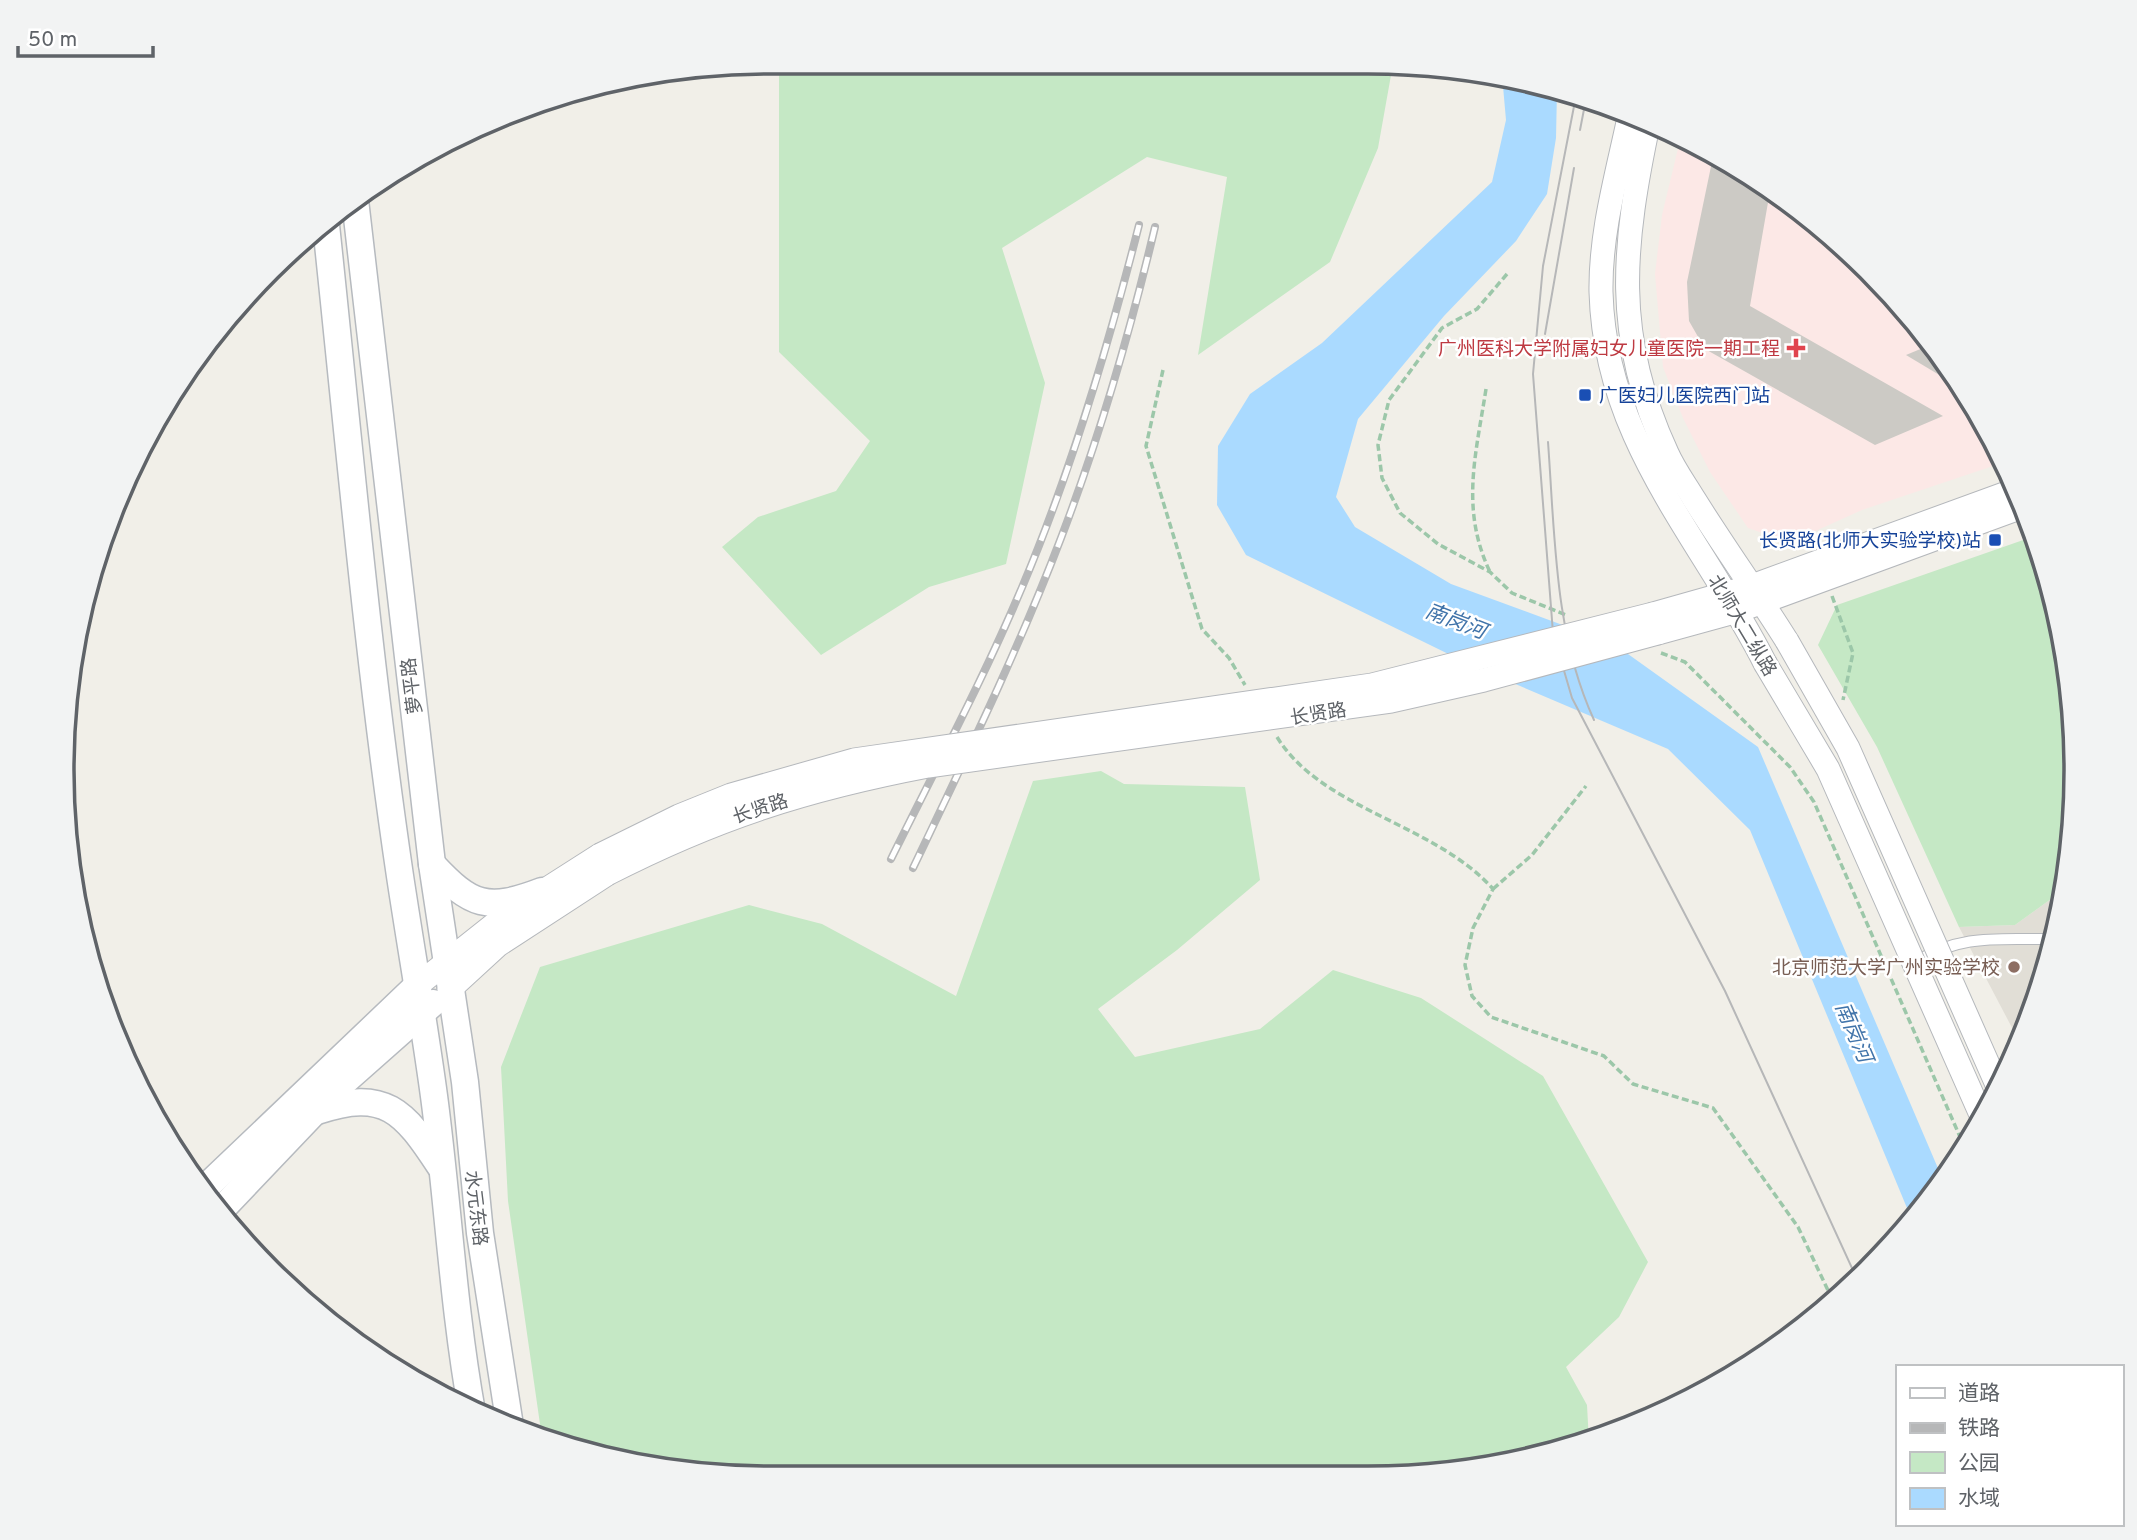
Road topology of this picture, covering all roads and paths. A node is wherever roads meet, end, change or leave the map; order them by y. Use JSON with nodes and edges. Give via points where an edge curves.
{"nodes":[{"id":1,"x":1628,"y":125,"type":"edge"},
{"id":2,"x":1647,"y":133,"type":"edge"},
{"id":3,"x":356,"y":210,"type":"edge"},
{"id":4,"x":327,"y":233,"type":"edge"},
{"id":5,"x":1507,"y":274,"type":"dead end"},
{"id":6,"x":1163,"y":370,"type":"dead end"},
{"id":7,"x":1486,"y":389,"type":"dead end"},
{"id":8,"x":2006,"y":494,"type":"edge"},
{"id":9,"x":2013,"y":510,"type":"edge"},
{"id":10,"x":1490,"y":572,"type":"junction"},
{"id":11,"x":1757,"y":594,"type":"junction"},
{"id":12,"x":1732,"y":602,"type":"junction"},
{"id":13,"x":1574,"y":618,"type":"dead end"},
{"id":14,"x":1657,"y":633,"type":"junction"},
{"id":15,"x":1249,"y":692,"type":"dead end"},
{"id":16,"x":1276,"y":736,"type":"dead end"},
{"id":17,"x":1586,"y":786,"type":"dead end"},
{"id":18,"x":432,"y":864,"type":"junction"},
{"id":19,"x":603,"y":865,"type":"junction"},
{"id":20,"x":1493,"y":889,"type":"junction"},
{"id":21,"x":542,"y":891,"type":"junction"},
{"id":22,"x":2042,"y":939,"type":"edge"},
{"id":23,"x":1938,"y":948,"type":"junction"},
{"id":24,"x":445,"y":962,"type":"junction"},
{"id":25,"x":1914,"y":962,"type":"junction"},
{"id":26,"x":419,"y":984,"type":"junction"},
{"id":27,"x":449,"y":990,"type":"junction"},
{"id":28,"x":422,"y":1012,"type":"junction"},
{"id":29,"x":346,"y":1052,"type":"junction"},
{"id":30,"x":1993,"y":1075,"type":"edge"},
{"id":31,"x":1977,"y":1105,"type":"edge"},
{"id":32,"x":312,"y":1112,"type":"junction"},
{"id":33,"x":1959,"y":1135,"type":"edge"},
{"id":34,"x":201,"y":1171,"type":"edge"},
{"id":35,"x":444,"y":1172,"type":"junction"},
{"id":36,"x":210,"y":1184,"type":"edge"},
{"id":37,"x":226,"y":1205,"type":"edge"},
{"id":38,"x":236,"y":1216,"type":"edge"},
{"id":39,"x":1829,"y":1292,"type":"edge"},
{"id":40,"x":470,"y":1399,"type":"edge"},
{"id":41,"x":508,"y":1415,"type":"edge"}],
"edges":[{"from":1,"to":12,"type":"street","name":"北师大二纵路","via":[[1603,255],[1601,291],[1614,382],[1659,488]]},
{"from":2,"to":11,"type":"street","name":"北师大二纵路","via":[[1628,252],[1625,290],[1630,341],[1643,393],[1667,454]]},
{"from":3,"to":18,"type":"main road","name":"萝平路"},
{"from":4,"to":26,"type":"main road","name":"萝平路","via":[[371,645],[400,877]]},
{"from":5,"to":10,"type":"path","via":[[1477,309],[1442,328],[1389,400],[1378,445],[1382,478],[1400,513],[1438,544]]},
{"from":6,"to":15,"type":"path","via":[[1146,446],[1202,629],[1229,658]]},
{"from":7,"to":10,"type":"path","via":[[1471,488],[1479,549]]},
{"from":8,"to":11,"type":"street","name":"长贤路"},
{"from":9,"to":11,"type":"street","name":"长贤路"},
{"from":10,"to":13,"type":"path","via":[[1512,593]]},
{"from":11,"to":12,"type":"street","name":"长贤路"},
{"from":11,"to":23,"type":"street","name":"北师大二纵路","bridge":true,"via":[[1848,748]]},
{"from":12,"to":14,"type":"street","name":"长贤路"},
{"from":12,"to":25,"type":"street","name":"北师大二纵路","bridge":true,"via":[[1828,769]]},
{"from":14,"to":19,"type":"street","name":"长贤路","bridge":true,"via":[[1391,701],[928,766],[843,783],[705,826]]},
{"from":14,"to":33,"type":"path","via":[[1790,767],[1814,802]]},
{"from":16,"to":20,"type":"path","via":[[1290,759],[1355,803],[1444,846]]},
{"from":17,"to":20,"type":"path","via":[[1532,855]]},
{"from":18,"to":21,"type":"main road","via":[[475,901],[504,904]]},
{"from":18,"to":24,"type":"main road","name":"萝平路"},
{"from":19,"to":21,"type":"street"},
{"from":19,"to":27,"type":"street","via":[[498,945]]},
{"from":20,"to":39,"type":"path","via":[[1473,928],[1465,965],[1472,996],[1491,1017],[1604,1056],[1633,1084],[1713,1108],[1798,1227]]},
{"from":21,"to":24,"type":"street"},
{"from":22,"to":23,"type":"lane","via":[[1963,940]]},
{"from":23,"to":25,"type":"lane"},
{"from":23,"to":30,"type":"street","name":"北师大二纵路","bridge":true},
{"from":24,"to":26,"type":"street"},
{"from":24,"to":27,"type":"main road","name":"萝平路"},
{"from":25,"to":31,"type":"street","name":"北师大二纵路","bridge":true},
{"from":26,"to":28,"type":"main road","name":"萝平路"},
{"from":26,"to":29,"type":"main road"},
{"from":27,"to":28,"type":"main road"},
{"from":27,"to":41,"type":"main road","name":"水元东路"},
{"from":28,"to":32,"type":"main road"},
{"from":28,"to":35,"type":"main road","name":"水元东路"},
{"from":29,"to":34,"type":"main road"},
{"from":29,"to":36,"type":"main road"},
{"from":32,"to":35,"type":"main road","via":[[354,1101],[389,1107],[416,1129]]},
{"from":32,"to":37,"type":"main road"},
{"from":32,"to":38,"type":"main road"},
{"from":35,"to":40,"type":"main road","name":"水元东路"}]}
